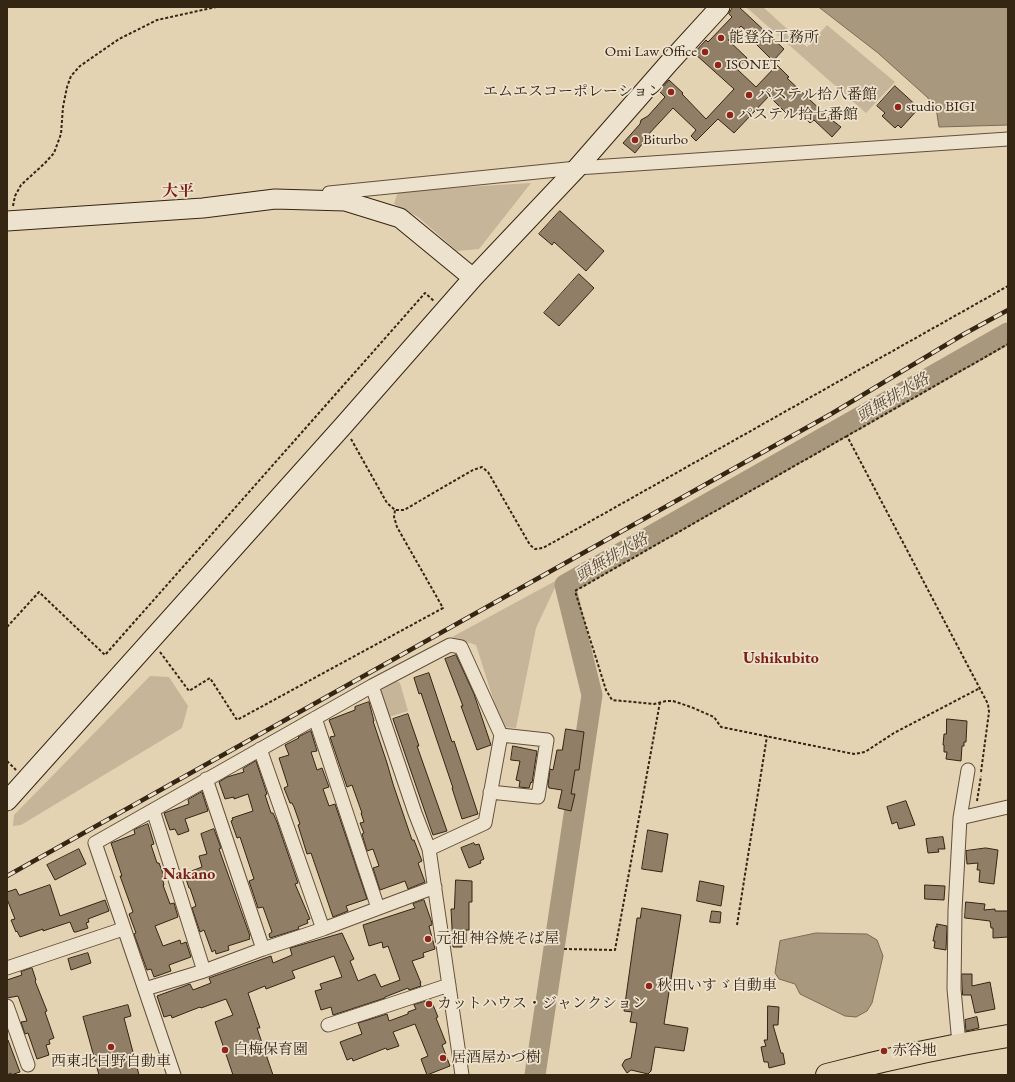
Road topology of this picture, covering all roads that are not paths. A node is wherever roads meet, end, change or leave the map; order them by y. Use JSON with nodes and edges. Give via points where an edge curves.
{"nodes":[{"id":1,"x":720,"y":7,"type":"edge"},
{"id":2,"x":1008,"y":139,"type":"edge"},
{"id":3,"x":577,"y":168,"type":"junction"},
{"id":4,"x":275,"y":199,"type":"junction"},
{"id":5,"x":8,"y":221,"type":"edge"},
{"id":6,"x":473,"y":278,"type":"junction"},
{"id":7,"x":372,"y":686,"type":"junction"},
{"id":8,"x":315,"y":718,"type":"junction"},
{"id":9,"x":501,"y":735,"type":"junction"},
{"id":10,"x":260,"y":749,"type":"junction"},
{"id":11,"x":968,"y":770,"type":"dead end"},
{"id":12,"x":206,"y":779,"type":"junction"},
{"id":13,"x":490,"y":792,"type":"junction"},
{"id":14,"x":7,"y":801,"type":"edge"},
{"id":15,"x":1008,"y":807,"type":"edge"},
{"id":16,"x":153,"y":810,"type":"junction"},
{"id":17,"x":960,"y":818,"type":"junction"},
{"id":18,"x":429,"y":849,"type":"junction"},
{"id":19,"x":435,"y":887,"type":"junction"},
{"id":20,"x":378,"y":908,"type":"junction"},
{"id":21,"x":123,"y":929,"type":"junction"},
{"id":22,"x":323,"y":929,"type":"junction"},
{"id":23,"x":263,"y":948,"type":"junction"},
{"id":24,"x":7,"y":968,"type":"edge"},
{"id":25,"x":204,"y":971,"type":"junction"},
{"id":26,"x":449,"y":985,"type":"junction"},
{"id":27,"x":145,"y":989,"type":"junction"},
{"id":28,"x":7,"y":1006,"type":"edge"},
{"id":29,"x":328,"y":1025,"type":"dead end"},
{"id":30,"x":1008,"y":1036,"type":"edge"},
{"id":31,"x":959,"y":1044,"type":"junction"},
{"id":32,"x":28,"y":1065,"type":"dead end"},
{"id":33,"x":174,"y":1075,"type":"edge"},
{"id":34,"x":462,"y":1075,"type":"edge"},
{"id":35,"x":827,"y":1075,"type":"edge"}],
"edges":[{"from":1,"to":3,"type":"street"},
{"from":2,"to":3,"type":"street"},
{"from":3,"to":4,"type":"street"},
{"from":3,"to":6,"type":"street"},
{"from":4,"to":5,"type":"street","via":[[203,208]]},
{"from":4,"to":6,"type":"street","via":[[345,201],[400,218]]},
{"from":6,"to":14,"type":"street"},
{"from":7,"to":8,"type":"street"},
{"from":7,"to":9,"type":"street","via":[[450,645],[461,647]]},
{"from":7,"to":18,"type":"street"},
{"from":8,"to":10,"type":"street"},
{"from":8,"to":20,"type":"street"},
{"from":9,"to":13,"type":"street"},
{"from":9,"to":13,"type":"street","via":[[547,740],[538,797]]},
{"from":10,"to":12,"type":"street"},
{"from":10,"to":22,"type":"street"},
{"from":11,"to":17,"type":"street"},
{"from":12,"to":16,"type":"street"},
{"from":12,"to":23,"type":"street"},
{"from":13,"to":18,"type":"street","via":[[485,823]]},
{"from":15,"to":17,"type":"street"},
{"from":16,"to":21,"type":"street","via":[[94,842]]},
{"from":16,"to":25,"type":"street"},
{"from":17,"to":31,"type":"street","via":[[954,989]]},
{"from":18,"to":19,"type":"street"},
{"from":19,"to":20,"type":"street"},
{"from":19,"to":26,"type":"street"},
{"from":20,"to":22,"type":"street"},
{"from":21,"to":24,"type":"street"},
{"from":21,"to":27,"type":"street"},
{"from":22,"to":23,"type":"street"},
{"from":23,"to":25,"type":"street"},
{"from":25,"to":27,"type":"street"},
{"from":26,"to":29,"type":"street"},
{"from":26,"to":34,"type":"street"},
{"from":27,"to":33,"type":"street"},
{"from":28,"to":32,"type":"street"},
{"from":30,"to":31,"type":"highway"},
{"from":31,"to":35,"type":"highway"}]}
